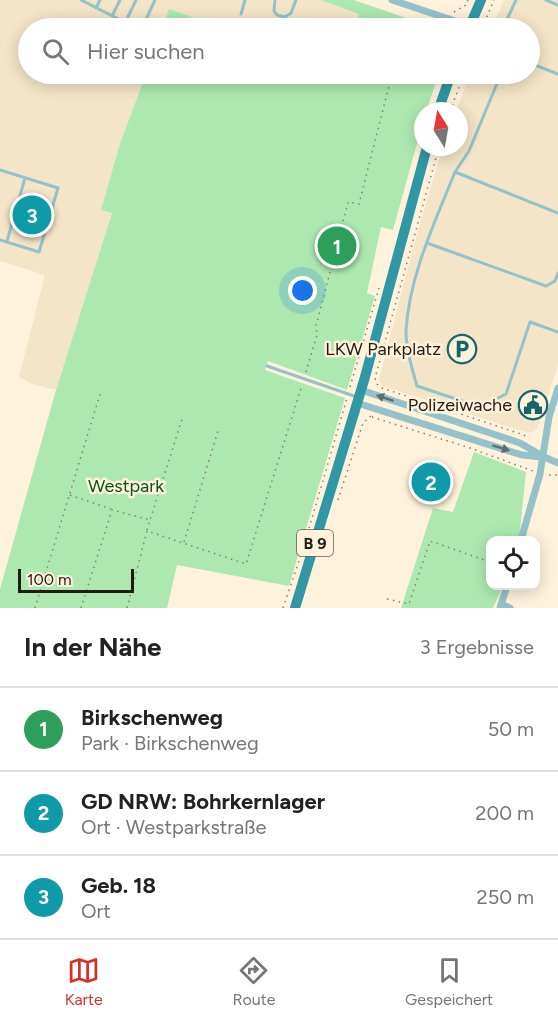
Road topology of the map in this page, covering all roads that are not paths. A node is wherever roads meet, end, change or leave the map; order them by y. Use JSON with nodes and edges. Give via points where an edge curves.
{"nodes":[{"id":1,"x":82,"y":0,"type":"edge"},
{"id":2,"x":100,"y":0,"type":"edge"},
{"id":3,"x":120,"y":0,"type":"edge"},
{"id":4,"x":136,"y":0,"type":"edge"},
{"id":5,"x":155,"y":0,"type":"edge"},
{"id":6,"x":245,"y":0,"type":"edge"},
{"id":7,"x":275,"y":0,"type":"edge"},
{"id":8,"x":296,"y":0,"type":"edge"},
{"id":9,"x":392,"y":0,"type":"edge"},
{"id":10,"x":482,"y":0,"type":"edge"},
{"id":11,"x":516,"y":0,"type":"edge"},
{"id":12,"x":546,"y":0,"type":"edge"},
{"id":13,"x":558,"y":5,"type":"edge"},
{"id":14,"x":96,"y":8,"type":"junction"},
{"id":15,"x":241,"y":14,"type":"dead end"},
{"id":16,"x":112,"y":16,"type":"junction"},
{"id":17,"x":116,"y":18,"type":"edge"},
{"id":18,"x":127,"y":18,"type":"edge"},
{"id":19,"x":147,"y":18,"type":"edge"},
{"id":20,"x":443,"y":18,"type":"edge"},
{"id":21,"x":473,"y":18,"type":"edge"},
{"id":22,"x":508,"y":18,"type":"edge"},
{"id":23,"x":540,"y":67,"type":"edge"},
{"id":24,"x":558,"y":74,"type":"edge"},
{"id":25,"x":448,"y":84,"type":"edge"},
{"id":26,"x":497,"y":84,"type":"edge"},
{"id":27,"x":441,"y":102,"type":"edge"},
{"id":28,"x":426,"y":156,"type":"edge"},
{"id":29,"x":0,"y":170,"type":"edge"},
{"id":30,"x":455,"y":172,"type":"junction"},
{"id":31,"x":25,"y":178,"type":"junction"},
{"id":32,"x":558,"y":213,"type":"edge"},
{"id":33,"x":0,"y":240,"type":"edge"},
{"id":34,"x":7,"y":241,"type":"junction"},
{"id":35,"x":427,"y":243,"type":"junction"},
{"id":36,"x":558,"y":273,"type":"edge"},
{"id":37,"x":558,"y":332,"type":"edge"},
{"id":38,"x":267,"y":366,"type":"dead end"},
{"id":39,"x":558,"y":388,"type":"edge"},
{"id":40,"x":356,"y":396,"type":"junction"},
{"id":41,"x":544,"y":457,"type":"junction"},
{"id":42,"x":558,"y":463,"type":"edge"},
{"id":43,"x":522,"y":536,"type":"edge"},
{"id":44,"x":506,"y":590,"type":"edge"},
{"id":45,"x":501,"y":606,"type":"edge"},
{"id":46,"x":295,"y":608,"type":"edge"},
{"id":47,"x":510,"y":608,"type":"edge"}],
"edges":[{"from":1,"to":14,"type":"lane"},
{"from":2,"to":14,"type":"lane"},
{"from":3,"to":16,"type":"lane"},
{"from":4,"to":18,"type":"lane"},
{"from":5,"to":19,"type":"lane"},
{"from":6,"to":15,"type":"lane"},
{"from":7,"to":8,"type":"lane","via":[[274,11],[285,16],[291,13]]},
{"from":9,"to":20,"type":"street"},
{"from":10,"to":21,"type":"main road"},
{"from":11,"to":22,"type":"lane"},
{"from":12,"to":13,"type":"lane"},
{"from":14,"to":16,"type":"lane"},
{"from":16,"to":17,"type":"lane"},
{"from":23,"to":24,"type":"lane"},
{"from":25,"to":27,"type":"main road"},
{"from":26,"to":30,"type":"lane","via":[[470,151]]},
{"from":28,"to":40,"type":"main road","number":"B 9"},
{"from":29,"to":31,"type":"lane"},
{"from":30,"to":32,"type":"lane"},
{"from":30,"to":35,"type":"lane"},
{"from":31,"to":34,"type":"lane"},
{"from":31,"to":34,"type":"lane","via":[[58,189],[39,252]]},
{"from":33,"to":34,"type":"lane"},
{"from":35,"to":36,"type":"lane","via":[[546,286],[555,281]]},
{"from":35,"to":37,"type":"lane","via":[[406,333],[417,386],[480,407],[506,394],[530,322]]},
{"from":38,"to":40,"type":"lane"},
{"from":39,"to":41,"type":"street","via":[[549,417]]},
{"from":40,"to":41,"type":"street","one_way":true,"via":[[375,409],[522,454]]},
{"from":41,"to":40,"type":"street","one_way":true,"via":[[520,443],[380,396]]},
{"from":40,"to":46,"type":"main road","number":"B 9"},
{"from":41,"to":42,"type":"street"},
{"from":41,"to":43,"type":"street"},
{"from":44,"to":45,"type":"street"},
{"from":45,"to":47,"type":"street"}]}
